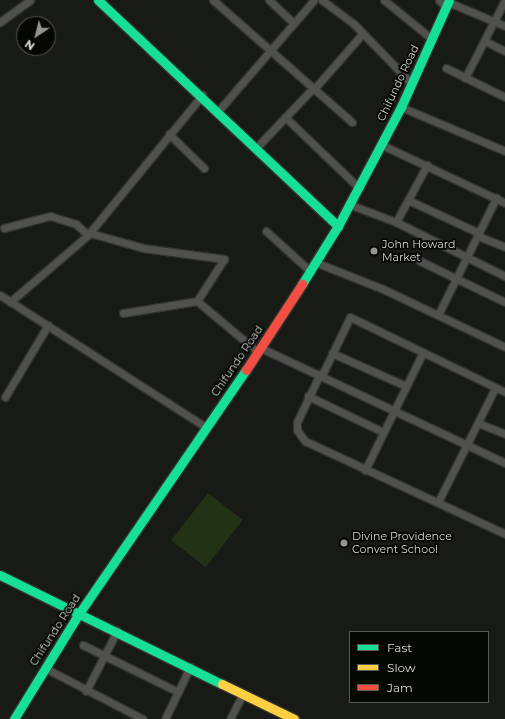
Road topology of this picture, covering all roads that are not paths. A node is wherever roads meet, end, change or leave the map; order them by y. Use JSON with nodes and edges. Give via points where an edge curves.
{"nodes":[{"id":1,"x":30,"y":0,"type":"edge"},
{"id":2,"x":98,"y":0,"type":"edge"},
{"id":3,"x":269,"y":0,"type":"edge"},
{"id":4,"x":314,"y":0,"type":"edge"},
{"id":5,"x":322,"y":0,"type":"edge"},
{"id":6,"x":384,"y":0,"type":"edge"},
{"id":7,"x":505,"y":0,"type":"edge"},
{"id":8,"x":216,"y":1,"type":"edge"},
{"id":9,"x":445,"y":2,"type":"edge"},
{"id":10,"x":0,"y":21,"type":"edge"},
{"id":11,"x":495,"y":21,"type":"junction"},
{"id":12,"x":294,"y":23,"type":"junction"},
{"id":13,"x":505,"y":26,"type":"edge"},
{"id":14,"x":363,"y":33,"type":"junction"},
{"id":15,"x":432,"y":39,"type":"junction"},
{"id":16,"x":485,"y":41,"type":"junction"},
{"id":17,"x":271,"y":50,"type":"junction"},
{"id":18,"x":505,"y":51,"type":"edge"},
{"id":19,"x":446,"y":68,"type":"dead end"},
{"id":20,"x":465,"y":78,"type":"junction"},
{"id":21,"x":412,"y":84,"type":"junction"},
{"id":22,"x":313,"y":88,"type":"junction"},
{"id":23,"x":202,"y":95,"type":"junction"},
{"id":24,"x":505,"y":97,"type":"edge"},
{"id":25,"x":401,"y":107,"type":"junction"},
{"id":26,"x":219,"y":110,"type":"junction"},
{"id":27,"x":285,"y":117,"type":"junction"},
{"id":28,"x":352,"y":122,"type":"dead end"},
{"id":29,"x":169,"y":134,"type":"junction"},
{"id":30,"x":382,"y":145,"type":"junction"},
{"id":31,"x":257,"y":147,"type":"junction"},
{"id":32,"x":505,"y":151,"type":"edge"},
{"id":33,"x":427,"y":165,"type":"junction"},
{"id":34,"x":204,"y":168,"type":"dead end"},
{"id":35,"x":359,"y":188,"type":"junction"},
{"id":36,"x":496,"y":198,"type":"junction"},
{"id":37,"x":408,"y":200,"type":"junction"},
{"id":38,"x":505,"y":203,"type":"edge"},
{"id":39,"x":351,"y":204,"type":"junction"},
{"id":40,"x":396,"y":222,"type":"junction"},
{"id":41,"x":338,"y":226,"type":"junction"},
{"id":42,"x":4,"y":228,"type":"dead end"},
{"id":43,"x":266,"y":231,"type":"dead end"},
{"id":44,"x":89,"y":234,"type":"junction"},
{"id":45,"x":479,"y":235,"type":"junction"},
{"id":46,"x":505,"y":247,"type":"edge"},
{"id":47,"x":468,"y":258,"type":"junction"},
{"id":48,"x":420,"y":261,"type":"dead end"},
{"id":49,"x":315,"y":262,"type":"junction"},
{"id":50,"x":310,"y":271,"type":"junction"},
{"id":51,"x":505,"y":276,"type":"edge"},
{"id":52,"x":457,"y":279,"type":"junction"},
{"id":53,"x":0,"y":295,"type":"edge"},
{"id":54,"x":197,"y":301,"type":"junction"},
{"id":55,"x":10,"y":302,"type":"junction"},
{"id":56,"x":505,"y":302,"type":"edge"},
{"id":57,"x":123,"y":313,"type":"dead end"},
{"id":58,"x":438,"y":315,"type":"junction"},
{"id":59,"x":48,"y":325,"type":"junction"},
{"id":60,"x":505,"y":346,"type":"edge"},
{"id":61,"x":259,"y":350,"type":"junction"},
{"id":62,"x":423,"y":352,"type":"junction"},
{"id":63,"x":332,"y":353,"type":"junction"},
{"id":64,"x":321,"y":374,"type":"junction"},
{"id":65,"x":406,"y":386,"type":"junction"},
{"id":66,"x":495,"y":388,"type":"junction"},
{"id":67,"x":505,"y":392,"type":"edge"},
{"id":68,"x":308,"y":396,"type":"junction"},
{"id":69,"x":5,"y":397,"type":"dead end"},
{"id":70,"x":395,"y":410,"type":"junction"},
{"id":71,"x":478,"y":423,"type":"junction"},
{"id":72,"x":206,"y":427,"type":"junction"},
{"id":73,"x":384,"y":432,"type":"junction"},
{"id":74,"x":505,"y":434,"type":"edge"},
{"id":75,"x":466,"y":445,"type":"junction"},
{"id":76,"x":505,"y":464,"type":"edge"},
{"id":77,"x":365,"y":470,"type":"junction"},
{"id":78,"x":438,"y":502,"type":"junction"},
{"id":79,"x":505,"y":534,"type":"edge"},
{"id":80,"x":0,"y":575,"type":"edge"},
{"id":81,"x":78,"y":615,"type":"junction"},
{"id":82,"x":117,"y":631,"type":"junction"},
{"id":83,"x":83,"y":645,"type":"dead end"},
{"id":84,"x":104,"y":656,"type":"junction"},
{"id":85,"x":190,"y":667,"type":"junction"},
{"id":86,"x":45,"y":668,"type":"junction"},
{"id":87,"x":86,"y":691,"type":"junction"},
{"id":88,"x":178,"y":692,"type":"junction"},
{"id":89,"x":243,"y":693,"type":"junction"},
{"id":90,"x":14,"y":719,"type":"edge"},
{"id":91,"x":143,"y":719,"type":"edge"},
{"id":92,"x":165,"y":719,"type":"edge"},
{"id":93,"x":230,"y":719,"type":"edge"},
{"id":94,"x":294,"y":719,"type":"edge"}],
"edges":[{"from":1,"to":10,"type":"street"},
{"from":2,"to":23,"type":"street"},
{"from":3,"to":12,"type":"street"},
{"from":4,"to":12,"type":"street"},
{"from":5,"to":14,"type":"street"},
{"from":6,"to":15,"type":"street"},
{"from":7,"to":11,"type":"street"},
{"from":8,"to":17,"type":"street"},
{"from":9,"to":11,"type":"street"},
{"from":9,"to":15,"type":"street","name":"Chifundo Road"},
{"from":11,"to":13,"type":"street"},
{"from":11,"to":16,"type":"street"},
{"from":12,"to":17,"type":"street"},
{"from":14,"to":21,"type":"street"},
{"from":14,"to":22,"type":"street"},
{"from":15,"to":21,"type":"street","name":"Chifundo Road"},
{"from":16,"to":18,"type":"street"},
{"from":16,"to":20,"type":"street"},
{"from":17,"to":22,"type":"street"},
{"from":17,"to":26,"type":"street"},
{"from":19,"to":20,"type":"street"},
{"from":20,"to":24,"type":"street"},
{"from":21,"to":25,"type":"street","name":"Chifundo Road"},
{"from":22,"to":27,"type":"street"},
{"from":22,"to":28,"type":"street"},
{"from":23,"to":26,"type":"street"},
{"from":23,"to":29,"type":"street"},
{"from":25,"to":30,"type":"street","name":"Chifundo Road"},
{"from":25,"to":32,"type":"street"},
{"from":26,"to":31,"type":"street"},
{"from":27,"to":31,"type":"street"},
{"from":27,"to":35,"type":"street"},
{"from":29,"to":34,"type":"street"},
{"from":29,"to":44,"type":"street"},
{"from":30,"to":33,"type":"street"},
{"from":30,"to":35,"type":"street","name":"Chifundo Road"},
{"from":31,"to":41,"type":"street"},
{"from":33,"to":36,"type":"street"},
{"from":33,"to":37,"type":"street"},
{"from":35,"to":39,"type":"street","name":"Chifundo Road"},
{"from":36,"to":38,"type":"street"},
{"from":36,"to":45,"type":"street"},
{"from":37,"to":40,"type":"street"},
{"from":37,"to":45,"type":"street"},
{"from":39,"to":40,"type":"street"},
{"from":39,"to":41,"type":"street","name":"Chifundo Road"},
{"from":40,"to":47,"type":"street"},
{"from":41,"to":49,"type":"street","name":"Chifundo Road"},
{"from":42,"to":44,"type":"street","via":[[50,216],[76,224]]},
{"from":43,"to":50,"type":"street"},
{"from":44,"to":54,"type":"street","via":[[143,248],[224,259]]},
{"from":44,"to":55,"type":"street"},
{"from":45,"to":46,"type":"street"},
{"from":45,"to":47,"type":"street"},
{"from":47,"to":51,"type":"street"},
{"from":47,"to":52,"type":"street"},
{"from":48,"to":52,"type":"street"},
{"from":49,"to":50,"type":"street","name":"Chifundo Road"},
{"from":49,"to":58,"type":"street"},
{"from":50,"to":61,"type":"street","name":"Chifundo Road"},
{"from":52,"to":56,"type":"street"},
{"from":52,"to":58,"type":"street"},
{"from":53,"to":55,"type":"street"},
{"from":54,"to":57,"type":"street"},
{"from":54,"to":61,"type":"street"},
{"from":55,"to":59,"type":"street"},
{"from":58,"to":60,"type":"street"},
{"from":59,"to":69,"type":"street"},
{"from":59,"to":72,"type":"street"},
{"from":61,"to":64,"type":"street"},
{"from":61,"to":72,"type":"street","name":"Chifundo Road"},
{"from":62,"to":63,"type":"street","via":[[350,317]]},
{"from":62,"to":65,"type":"street"},
{"from":62,"to":66,"type":"street"},
{"from":63,"to":64,"type":"street"},
{"from":63,"to":65,"type":"street"},
{"from":64,"to":68,"type":"street"},
{"from":64,"to":70,"type":"street"},
{"from":65,"to":70,"type":"street"},
{"from":66,"to":67,"type":"street"},
{"from":66,"to":71,"type":"street"},
{"from":68,"to":73,"type":"street"},
{"from":68,"to":77,"type":"street","via":[[298,422],[300,436]]},
{"from":70,"to":73,"type":"street"},
{"from":70,"to":75,"type":"street"},
{"from":71,"to":74,"type":"street"},
{"from":71,"to":75,"type":"street"},
{"from":72,"to":81,"type":"street","name":"Chifundo Road"},
{"from":73,"to":77,"type":"street"},
{"from":75,"to":76,"type":"street"},
{"from":75,"to":78,"type":"street"},
{"from":77,"to":78,"type":"street"},
{"from":78,"to":79,"type":"street"},
{"from":80,"to":81,"type":"street"},
{"from":81,"to":82,"type":"street"},
{"from":81,"to":86,"type":"street","name":"Chifundo Road"},
{"from":82,"to":84,"type":"street"},
{"from":82,"to":85,"type":"street"},
{"from":83,"to":84,"type":"street"},
{"from":84,"to":87,"type":"street"},
{"from":84,"to":88,"type":"street"},
{"from":85,"to":88,"type":"street"},
{"from":85,"to":89,"type":"street"},
{"from":86,"to":87,"type":"street"},
{"from":86,"to":90,"type":"street","name":"Chifundo Road"},
{"from":87,"to":91,"type":"street"},
{"from":88,"to":92,"type":"street"},
{"from":89,"to":93,"type":"street"},
{"from":89,"to":94,"type":"street"}]}
